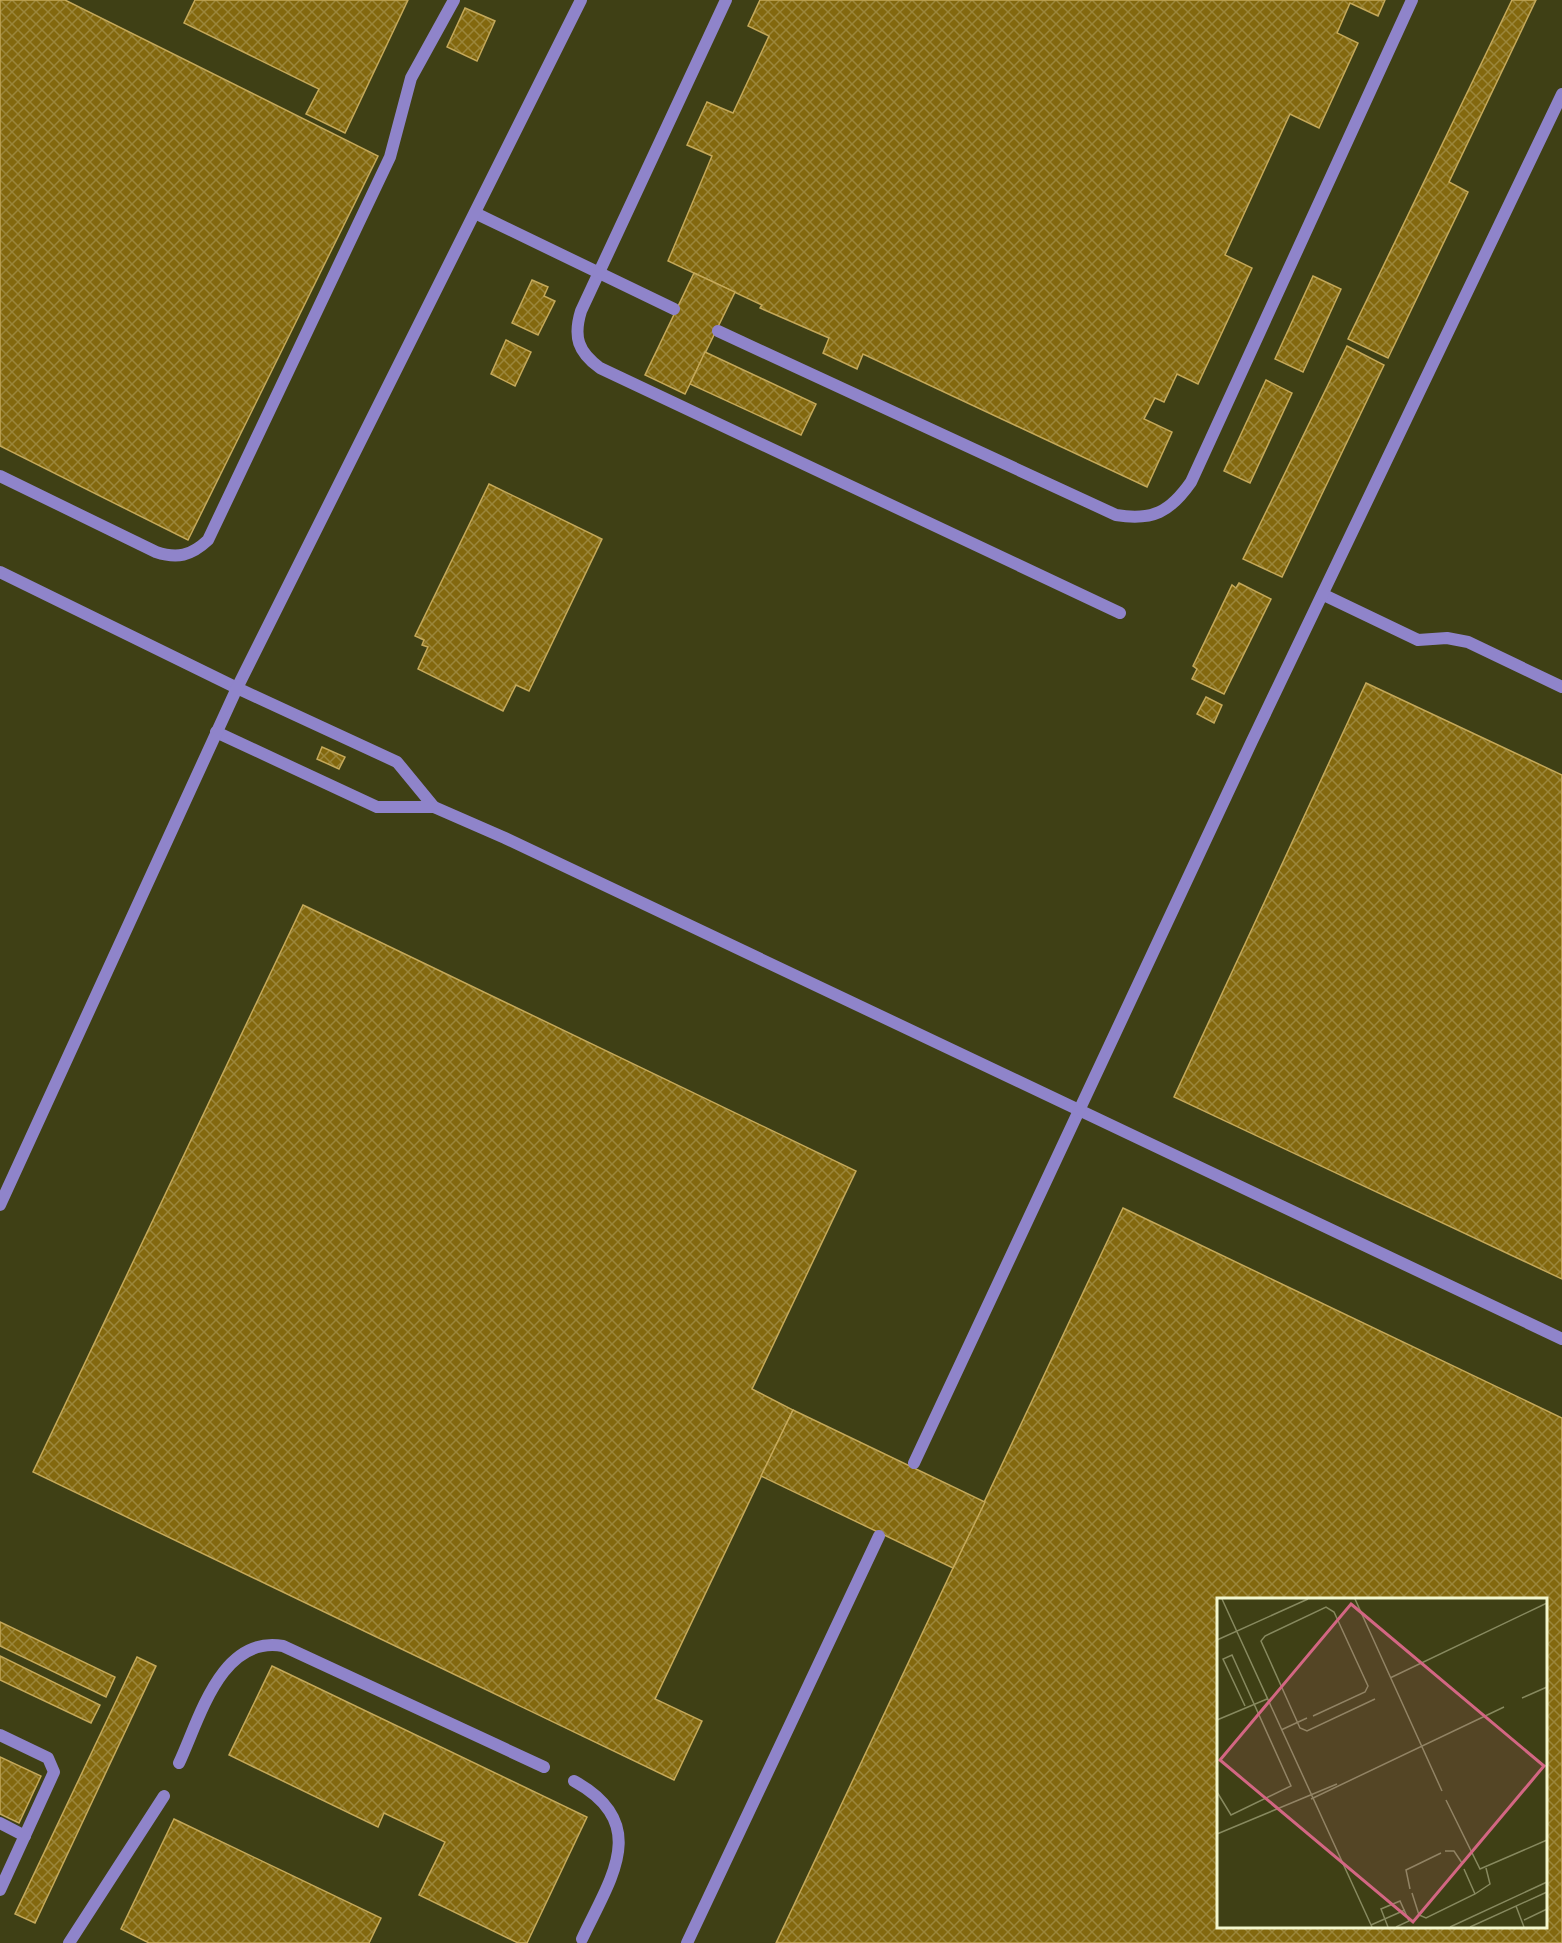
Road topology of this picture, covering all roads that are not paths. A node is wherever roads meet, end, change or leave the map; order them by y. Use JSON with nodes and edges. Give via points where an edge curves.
{"nodes":[{"id":1,"x":454,"y":0,"type":"edge"},
{"id":2,"x":581,"y":0,"type":"edge"},
{"id":3,"x":726,"y":0,"type":"edge"},
{"id":4,"x":1412,"y":0,"type":"edge"},
{"id":5,"x":1562,"y":94,"type":"edge"},
{"id":6,"x":475,"y":213,"type":"junction"},
{"id":7,"x":599,"y":273,"type":"junction"},
{"id":8,"x":674,"y":309,"type":"dead end"},
{"id":9,"x":718,"y":331,"type":"dead end"},
{"id":10,"x":0,"y":477,"type":"edge"},
{"id":11,"x":0,"y":572,"type":"edge"},
{"id":12,"x":1324,"y":595,"type":"junction"},
{"id":13,"x":1120,"y":613,"type":"dead end"},
{"id":14,"x":1562,"y":687,"type":"edge"},
{"id":15,"x":237,"y":688,"type":"junction"},
{"id":16,"x":216,"y":732,"type":"junction"},
{"id":17,"x":434,"y":807,"type":"junction"},
{"id":18,"x":1080,"y":1110,"type":"junction"},
{"id":19,"x":0,"y":1204,"type":"edge"},
{"id":20,"x":1562,"y":1339,"type":"edge"},
{"id":21,"x":914,"y":1463,"type":"dead end"},
{"id":22,"x":879,"y":1536,"type":"dead end"},
{"id":23,"x":0,"y":1735,"type":"edge"},
{"id":24,"x":180,"y":1763,"type":"dead end"},
{"id":25,"x":544,"y":1767,"type":"dead end"},
{"id":26,"x":574,"y":1781,"type":"dead end"},
{"id":27,"x":164,"y":1796,"type":"dead end"},
{"id":28,"x":0,"y":1823,"type":"edge"},
{"id":29,"x":25,"y":1836,"type":"junction"},
{"id":30,"x":0,"y":1890,"type":"edge"},
{"id":31,"x":582,"y":1939,"type":"dead end"},
{"id":32,"x":69,"y":1943,"type":"edge"},
{"id":33,"x":687,"y":1943,"type":"edge"}],
"edges":[{"from":1,"to":10,"type":"street","via":[[411,78],[390,157],[208,540],[185,555],[175,557],[156,552]]},
{"from":2,"to":6,"type":"street"},
{"from":3,"to":7,"type":"street"},
{"from":4,"to":9,"type":"street","via":[[1191,482],[1169,508],[1136,519],[1116,515]]},
{"from":5,"to":12,"type":"street"},
{"from":6,"to":7,"type":"street"},
{"from":6,"to":15,"type":"street"},
{"from":7,"to":8,"type":"street"},
{"from":7,"to":13,"type":"street","via":[[581,311],[576,334],[582,352],[600,368]]},
{"from":11,"to":15,"type":"street"},
{"from":12,"to":14,"type":"street","via":[[1418,640],[1447,638],[1468,642]]},
{"from":12,"to":18,"type":"street"},
{"from":15,"to":16,"type":"street"},
{"from":15,"to":17,"type":"street","via":[[397,762]]},
{"from":16,"to":17,"type":"street","via":[[377,807]]},
{"from":16,"to":19,"type":"street"},
{"from":17,"to":18,"type":"street"},
{"from":18,"to":20,"type":"street"},
{"from":18,"to":21,"type":"street"},
{"from":22,"to":33,"type":"street"},
{"from":23,"to":29,"type":"street","via":[[53,1764],[54,1772]]},
{"from":24,"to":25,"type":"street","via":[[227,1666],[249,1648],[271,1643]]},
{"from":26,"to":31,"type":"street","via":[[592,1791],[604,1804],[619,1833],[620,1849]]},
{"from":27,"to":32,"type":"street"},
{"from":28,"to":29,"type":"street"},
{"from":29,"to":30,"type":"street"}]}
